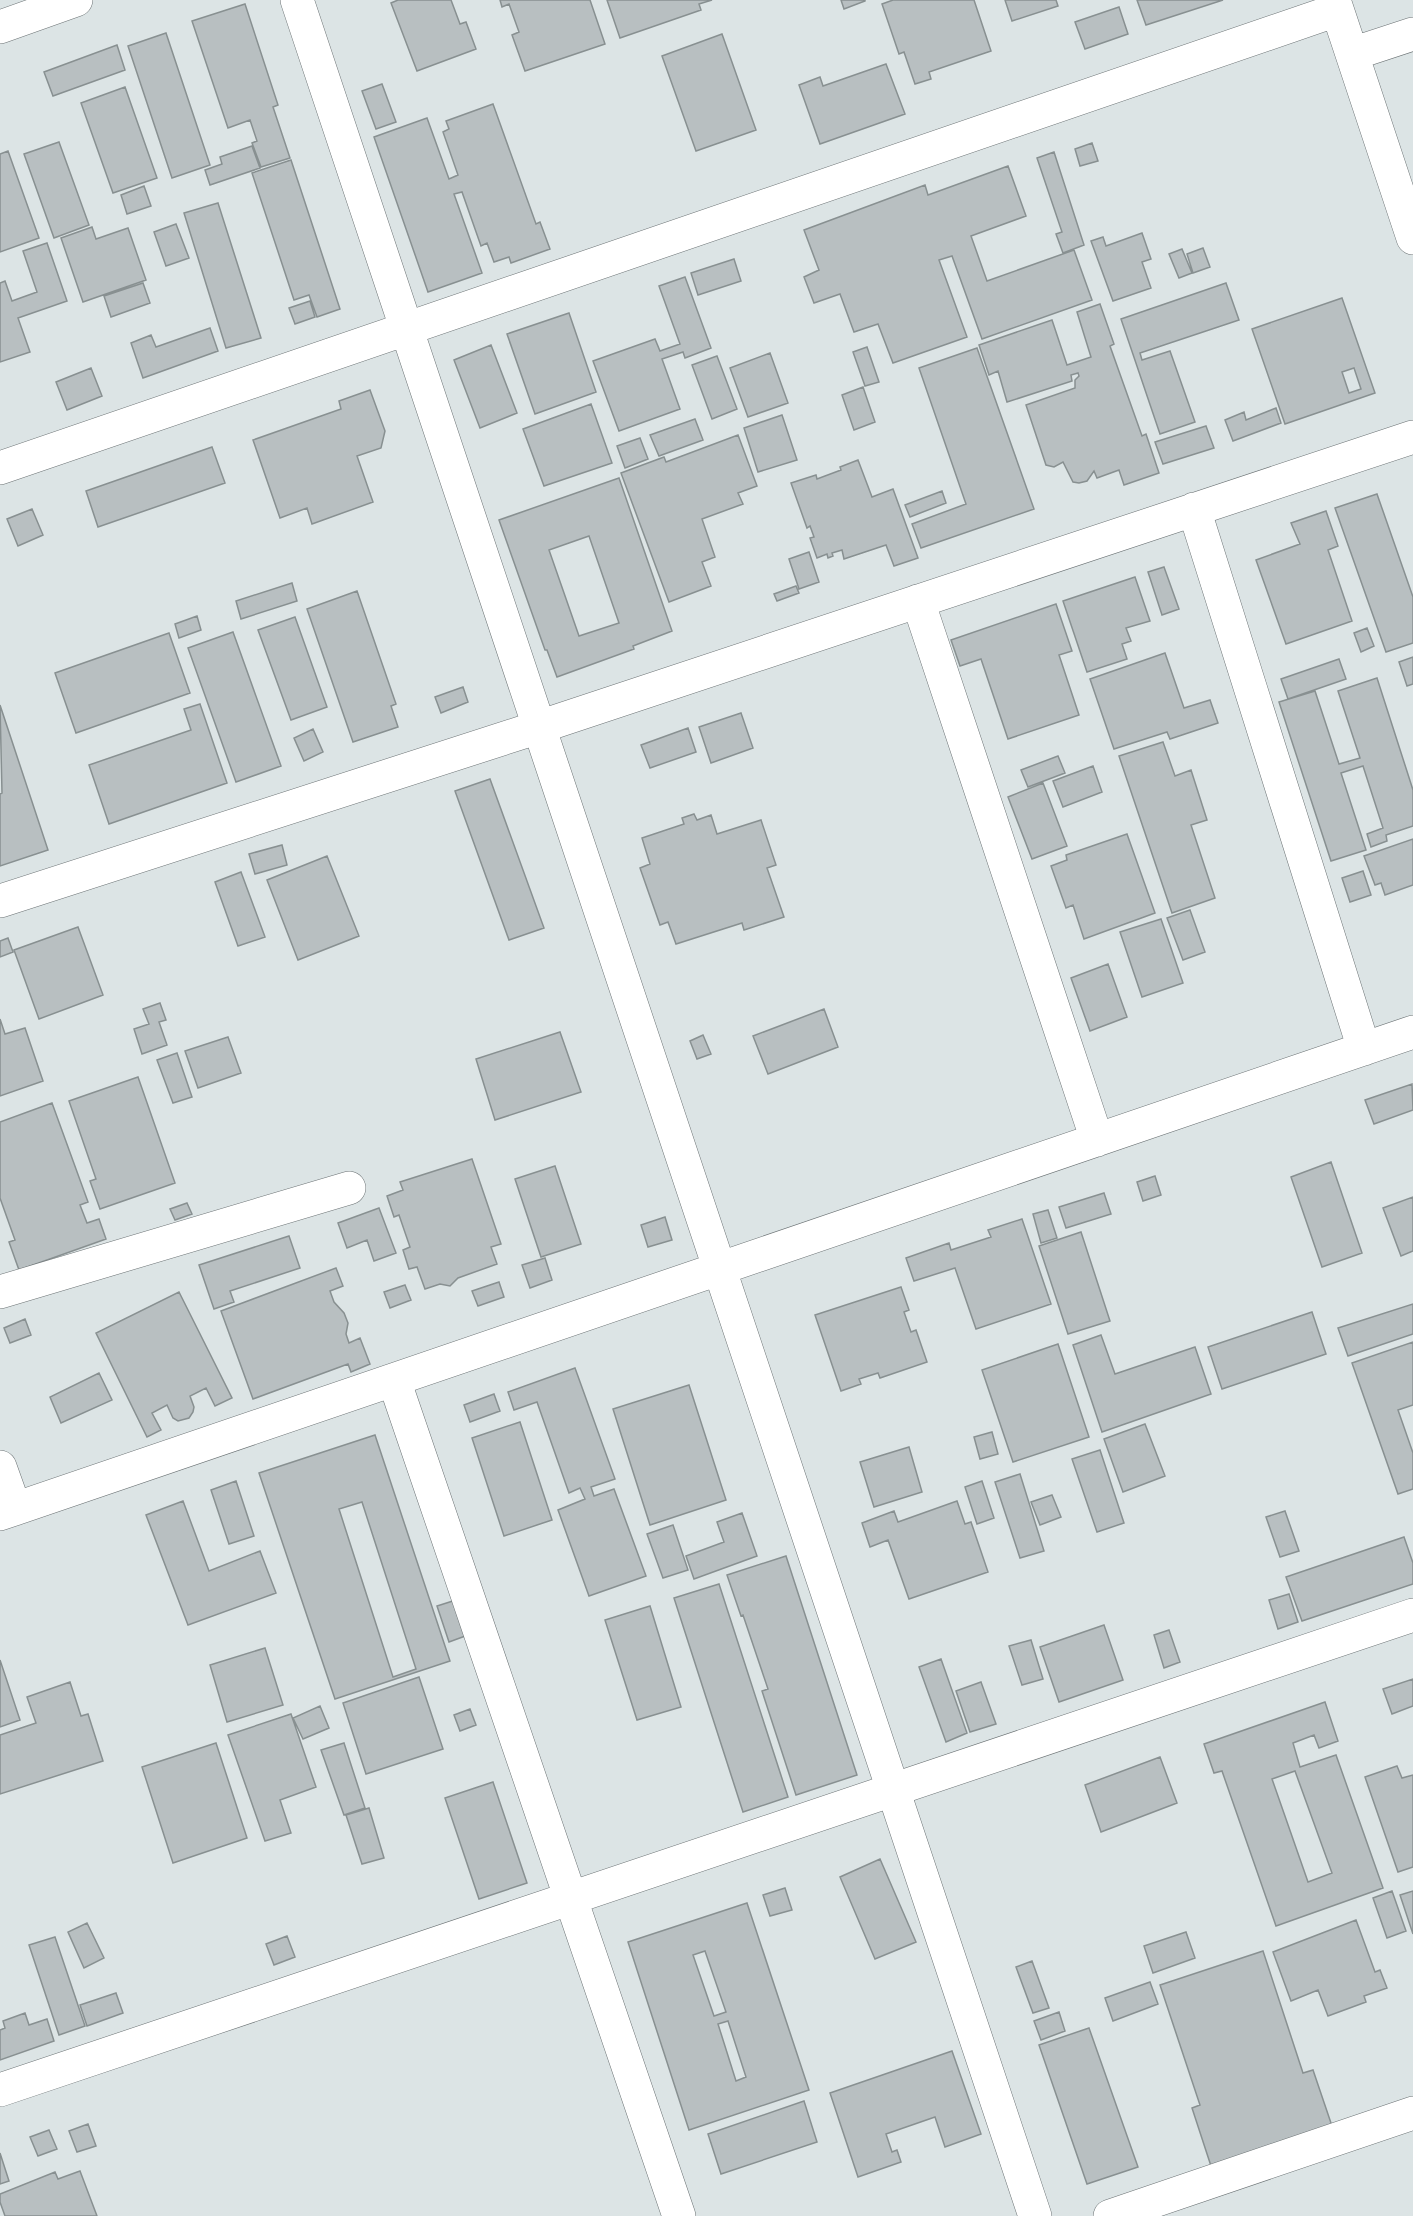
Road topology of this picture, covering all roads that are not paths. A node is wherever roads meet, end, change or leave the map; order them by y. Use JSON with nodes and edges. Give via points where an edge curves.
{"nodes":[{"id":1,"x":76,"y":0,"type":"edge"},
{"id":2,"x":297,"y":0,"type":"edge"},
{"id":3,"x":1336,"y":5,"type":"edge"},
{"id":4,"x":0,"y":27,"type":"edge"},
{"id":5,"x":1413,"y":34,"type":"edge"},
{"id":6,"x":1352,"y":54,"type":"junction"},
{"id":7,"x":1413,"y":237,"type":"edge"},
{"id":8,"x":406,"y":331,"type":"junction"},
{"id":9,"x":1413,"y":437,"type":"edge"},
{"id":10,"x":0,"y":468,"type":"edge"},
{"id":11,"x":1194,"y":508,"type":"junction"},
{"id":12,"x":918,"y":601,"type":"junction"},
{"id":13,"x":539,"y":727,"type":"junction"},
{"id":14,"x":0,"y":901,"type":"edge"},
{"id":15,"x":1413,"y":1032,"type":"edge"},
{"id":16,"x":1364,"y":1049,"type":"junction"},
{"id":17,"x":1097,"y":1140,"type":"junction"},
{"id":18,"x":349,"y":1188,"type":"dead end"},
{"id":19,"x":720,"y":1270,"type":"junction"},
{"id":20,"x":0,"y":1292,"type":"edge"},
{"id":21,"x":393,"y":1380,"type":"junction"},
{"id":22,"x":0,"y":1467,"type":"edge"},
{"id":23,"x":8,"y":1512,"type":"edge"},
{"id":24,"x":1413,"y":1615,"type":"edge"},
{"id":25,"x":893,"y":1791,"type":"junction"},
{"id":26,"x":570,"y":1898,"type":"junction"},
{"id":27,"x":0,"y":2090,"type":"edge"},
{"id":28,"x":1413,"y":2114,"type":"edge"},
{"id":29,"x":679,"y":2216,"type":"edge"},
{"id":30,"x":1035,"y":2216,"type":"edge"},
{"id":31,"x":1110,"y":2216,"type":"edge"}],
"edges":[{"from":1,"to":4,"type":"street"},
{"from":2,"to":8,"type":"street"},
{"from":3,"to":6,"type":"street"},
{"from":3,"to":8,"type":"street"},
{"from":5,"to":6,"type":"street"},
{"from":6,"to":7,"type":"street"},
{"from":8,"to":10,"type":"street"},
{"from":8,"to":13,"type":"street"},
{"from":9,"to":11,"type":"street"},
{"from":11,"to":12,"type":"street"},
{"from":11,"to":16,"type":"street"},
{"from":12,"to":13,"type":"street"},
{"from":12,"to":17,"type":"street"},
{"from":13,"to":14,"type":"street"},
{"from":13,"to":19,"type":"street"},
{"from":15,"to":16,"type":"street"},
{"from":16,"to":17,"type":"street"},
{"from":17,"to":19,"type":"street"},
{"from":18,"to":20,"type":"street"},
{"from":19,"to":21,"type":"street"},
{"from":19,"to":25,"type":"street"},
{"from":21,"to":23,"type":"street"},
{"from":21,"to":26,"type":"street"},
{"from":22,"to":23,"type":"street"},
{"from":24,"to":25,"type":"street"},
{"from":25,"to":26,"type":"street"},
{"from":25,"to":30,"type":"street"},
{"from":26,"to":27,"type":"street"},
{"from":26,"to":29,"type":"street"},
{"from":28,"to":31,"type":"street"}]}
